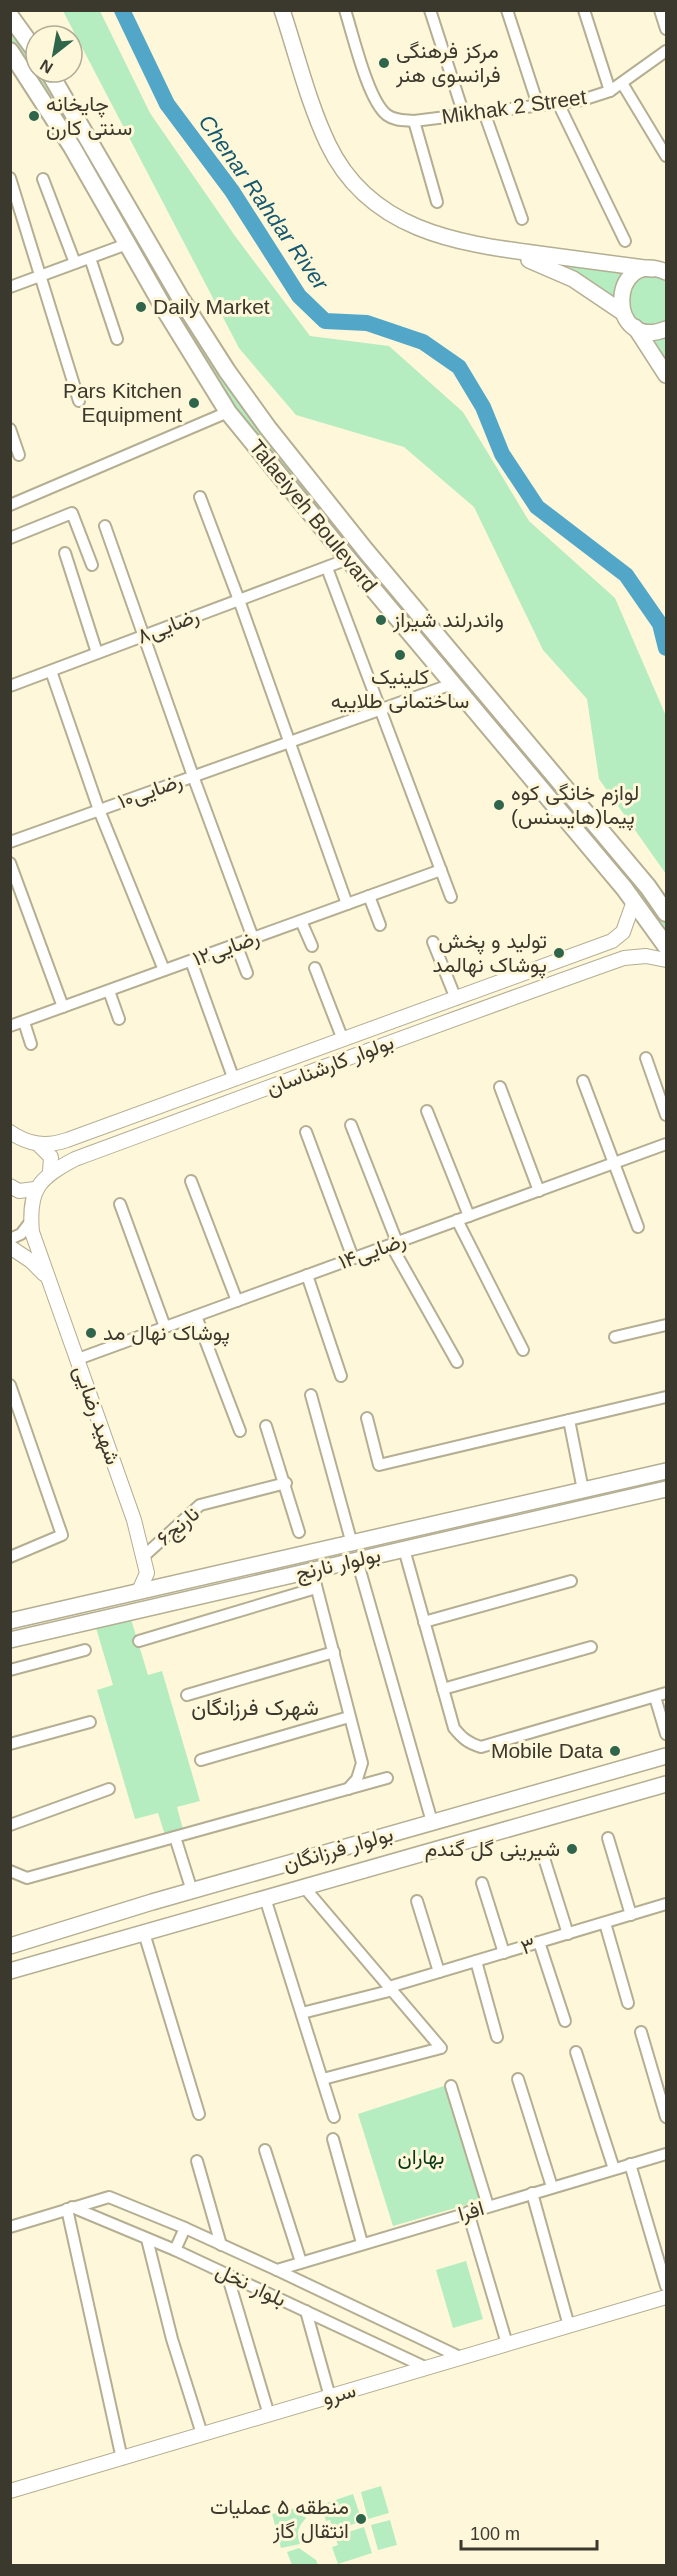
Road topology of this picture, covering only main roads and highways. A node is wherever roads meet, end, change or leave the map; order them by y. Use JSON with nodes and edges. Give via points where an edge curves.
{"nodes":[{"id":1,"x":282,"y":10,"type":"edge"},
{"id":2,"x":10,"y":16,"type":"edge"},
{"id":3,"x":24,"y":35,"type":"edge"},
{"id":4,"x":10,"y":51,"type":"edge"},
{"id":5,"x":56,"y":84,"type":"edge"},
{"id":6,"x":89,"y":138,"type":"junction"},
{"id":7,"x":72,"y":147,"type":"junction"},
{"id":8,"x":492,"y":248,"type":"junction"},
{"id":9,"x":659,"y":271,"type":"edge"},
{"id":10,"x":622,"y":312,"type":"junction"},
{"id":11,"x":634,"y":327,"type":"junction"},
{"id":12,"x":666,"y":329,"type":"edge"},
{"id":13,"x":666,"y":375,"type":"edge"},
{"id":14,"x":666,"y":913,"type":"edge"},
{"id":15,"x":666,"y":946,"type":"edge"},
{"id":16,"x":666,"y":1471,"type":"edge"},
{"id":17,"x":666,"y":1489,"type":"edge"},
{"id":18,"x":480,"y":1513,"type":"junction"},
{"id":19,"x":483,"y":1530,"type":"junction"},
{"id":20,"x":10,"y":1621,"type":"edge"},
{"id":21,"x":10,"y":1640,"type":"edge"},
{"id":22,"x":666,"y":1756,"type":"edge"},
{"id":23,"x":666,"y":1784,"type":"edge"},
{"id":24,"x":551,"y":1789,"type":"junction"},
{"id":25,"x":560,"y":1814,"type":"junction"},
{"id":26,"x":10,"y":1946,"type":"edge"},
{"id":27,"x":10,"y":1971,"type":"edge"}],
"edges":[{"from":1,"to":8,"type":"main road","via":[[328,144],[354,182],[381,208],[413,227]]},
{"from":2,"to":3,"type":"main road"},
{"from":4,"to":7,"type":"main road","name":"Talaeiyeh Boulevard"},
{"from":5,"to":6,"type":"main road","name":"Talaeiyeh Boulevard"},
{"from":6,"to":7,"type":"main road"},
{"from":6,"to":14,"type":"main road","name":"Talaeiyeh Boulevard","via":[[181,299],[268,428]]},
{"from":7,"to":15,"type":"main road","name":"Talaeiyeh Boulevard","via":[[228,412],[634,901]]},
{"from":8,"to":9,"type":"main road"},
{"from":8,"to":10,"type":"main road","via":[[545,265],[579,282]]},
{"from":9,"to":10,"type":"main road","via":[[638,272],[625,283]]},
{"from":10,"to":11,"type":"main road"},
{"from":11,"to":12,"type":"main road","via":[[650,332]]},
{"from":11,"to":13,"type":"main road"},
{"from":16,"to":18,"type":"main road","name":"بولوار نارنج"},
{"from":17,"to":19,"type":"main road","name":"بولوار نارنج"},
{"from":18,"to":19,"type":"main road"},
{"from":18,"to":20,"type":"main road","name":"بولوار نارنج"},
{"from":19,"to":21,"type":"main road","name":"بولوار نارنج"},
{"from":22,"to":24,"type":"main road","name":"بولوار فرزانگان"},
{"from":23,"to":25,"type":"main road","name":"بولوار فرزانگان"},
{"from":24,"to":25,"type":"main road"},
{"from":24,"to":26,"type":"main road","name":"بولوار فرزانگان"},
{"from":25,"to":27,"type":"main road","name":"بولوار فرزانگان"}]}
